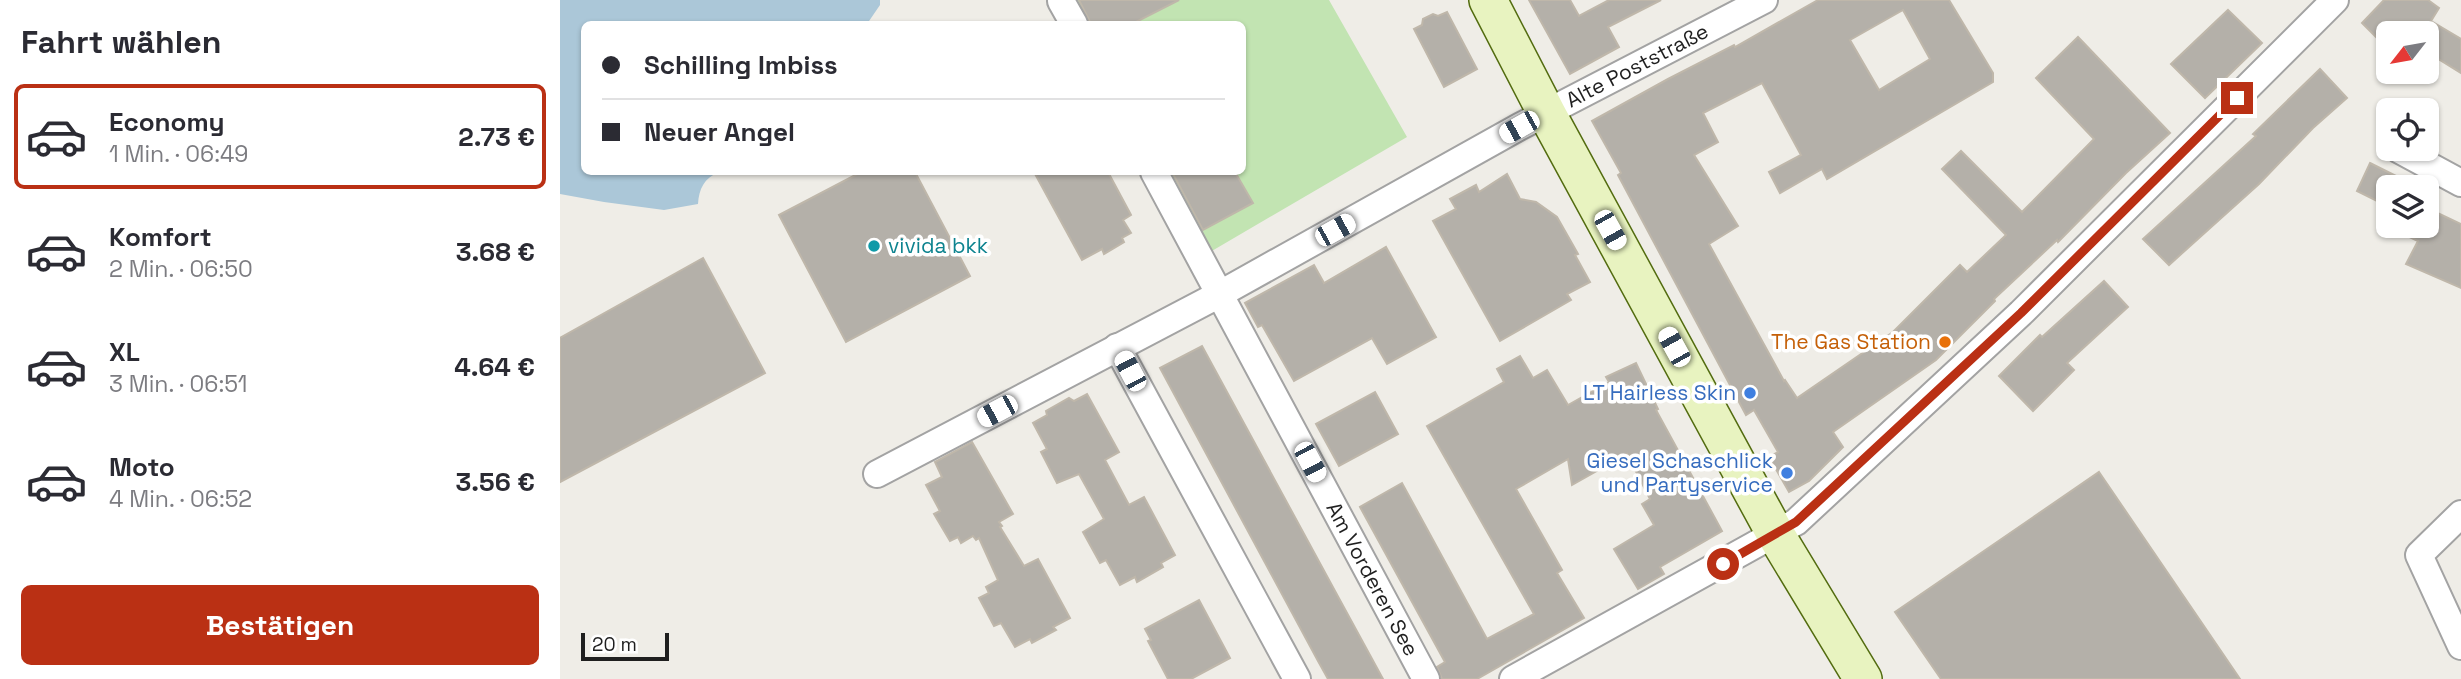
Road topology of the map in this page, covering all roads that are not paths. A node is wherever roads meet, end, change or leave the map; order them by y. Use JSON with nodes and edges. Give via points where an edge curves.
{"nodes":[{"id":1,"x":1488,"y":0,"type":"edge"},
{"id":2,"x":1764,"y":0,"type":"edge"},
{"id":3,"x":2335,"y":0,"type":"edge"},
{"id":4,"x":1061,"y":1,"type":"edge"},
{"id":5,"x":1072,"y":21,"type":"edge"},
{"id":6,"x":1547,"y":114,"type":"junction"},
{"id":7,"x":2421,"y":161,"type":"edge"},
{"id":8,"x":1156,"y":175,"type":"edge"},
{"id":9,"x":2461,"y":183,"type":"edge"},
{"id":10,"x":1220,"y":293,"type":"junction"},
{"id":11,"x":1117,"y":347,"type":"junction"},
{"id":12,"x":877,"y":474,"type":"dead end"},
{"id":13,"x":2461,"y":514,"type":"edge"},
{"id":14,"x":1776,"y":534,"type":"junction"},
{"id":15,"x":2461,"y":646,"type":"edge"},
{"id":16,"x":1297,"y":679,"type":"edge"},
{"id":17,"x":1426,"y":679,"type":"edge"},
{"id":18,"x":1513,"y":679,"type":"edge"},
{"id":19,"x":1863,"y":679,"type":"edge"}],
"edges":[{"from":1,"to":6,"type":"main road"},
{"from":2,"to":6,"type":"street","name":"Alte Poststraße"},
{"from":3,"to":14,"type":"street","via":[[2021,313],[1796,522]]},
{"from":4,"to":5,"type":"street"},
{"from":6,"to":10,"type":"street"},
{"from":6,"to":14,"type":"main road"},
{"from":7,"to":9,"type":"street"},
{"from":8,"to":10,"type":"street","name":"Am Vorderen See"},
{"from":10,"to":11,"type":"street"},
{"from":10,"to":17,"type":"street","name":"Am Vorderen See"},
{"from":11,"to":12,"type":"street"},
{"from":11,"to":16,"type":"street"},
{"from":13,"to":15,"type":"street","via":[[2419,555]]},
{"from":14,"to":18,"type":"street"},
{"from":14,"to":19,"type":"main road"}]}
